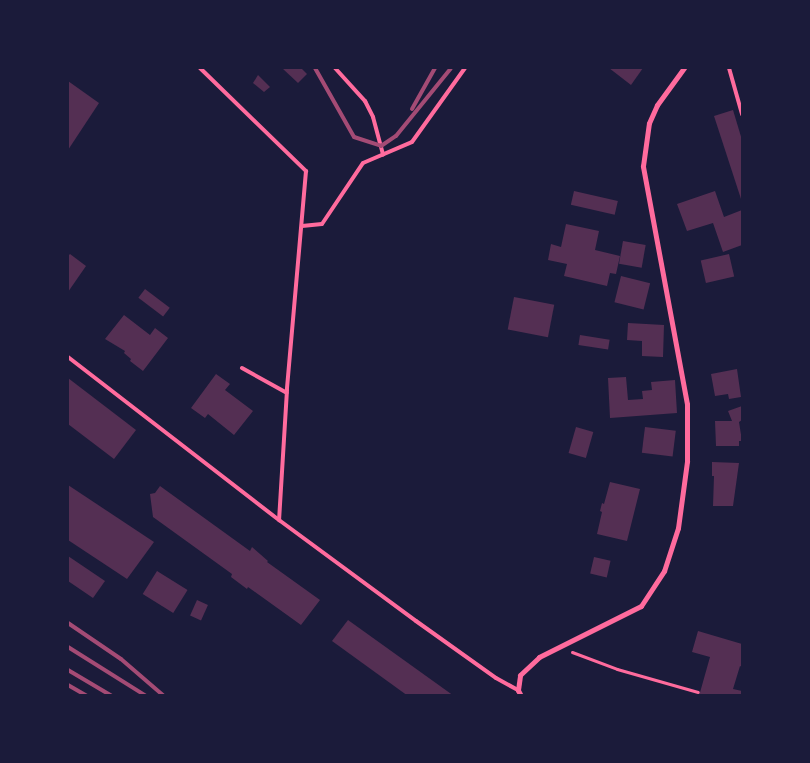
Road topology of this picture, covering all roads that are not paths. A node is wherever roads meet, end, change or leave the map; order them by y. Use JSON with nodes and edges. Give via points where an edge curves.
{"nodes":[{"id":1,"x":200,"y":68,"type":"edge"},
{"id":2,"x":336,"y":68,"type":"edge"},
{"id":3,"x":465,"y":68,"type":"edge"},
{"id":4,"x":684,"y":68,"type":"edge"},
{"id":5,"x":729,"y":68,"type":"edge"},
{"id":6,"x":742,"y":114,"type":"edge"},
{"id":7,"x":384,"y":155,"type":"junction"},
{"id":8,"x":302,"y":226,"type":"junction"},
{"id":9,"x":68,"y":357,"type":"edge"},
{"id":10,"x":242,"y":368,"type":"dead end"},
{"id":11,"x":287,"y":393,"type":"junction"},
{"id":12,"x":279,"y":520,"type":"junction"},
{"id":13,"x":518,"y":690,"type":"junction"},
{"id":14,"x":521,"y":696,"type":"edge"}],
"edges":[{"from":1,"to":8,"type":"lane","via":[[306,171]]},
{"from":2,"to":7,"type":"lane","via":[[373,117]]},
{"from":3,"to":7,"type":"lane","via":[[412,142]]},
{"from":4,"to":13,"type":"street","via":[[653,114],[643,166],[687,404],[687,461],[678,528],[660,578],[641,606],[635,612],[539,657],[520,675]]},
{"from":5,"to":6,"type":"lane"},
{"from":7,"to":8,"type":"lane","via":[[363,163],[322,224]]},
{"from":8,"to":11,"type":"lane"},
{"from":9,"to":12,"type":"lane"},
{"from":10,"to":11,"type":"lane"},
{"from":11,"to":12,"type":"lane"},
{"from":12,"to":13,"type":"lane","via":[[496,678]]},
{"from":13,"to":14,"type":"street"}]}
